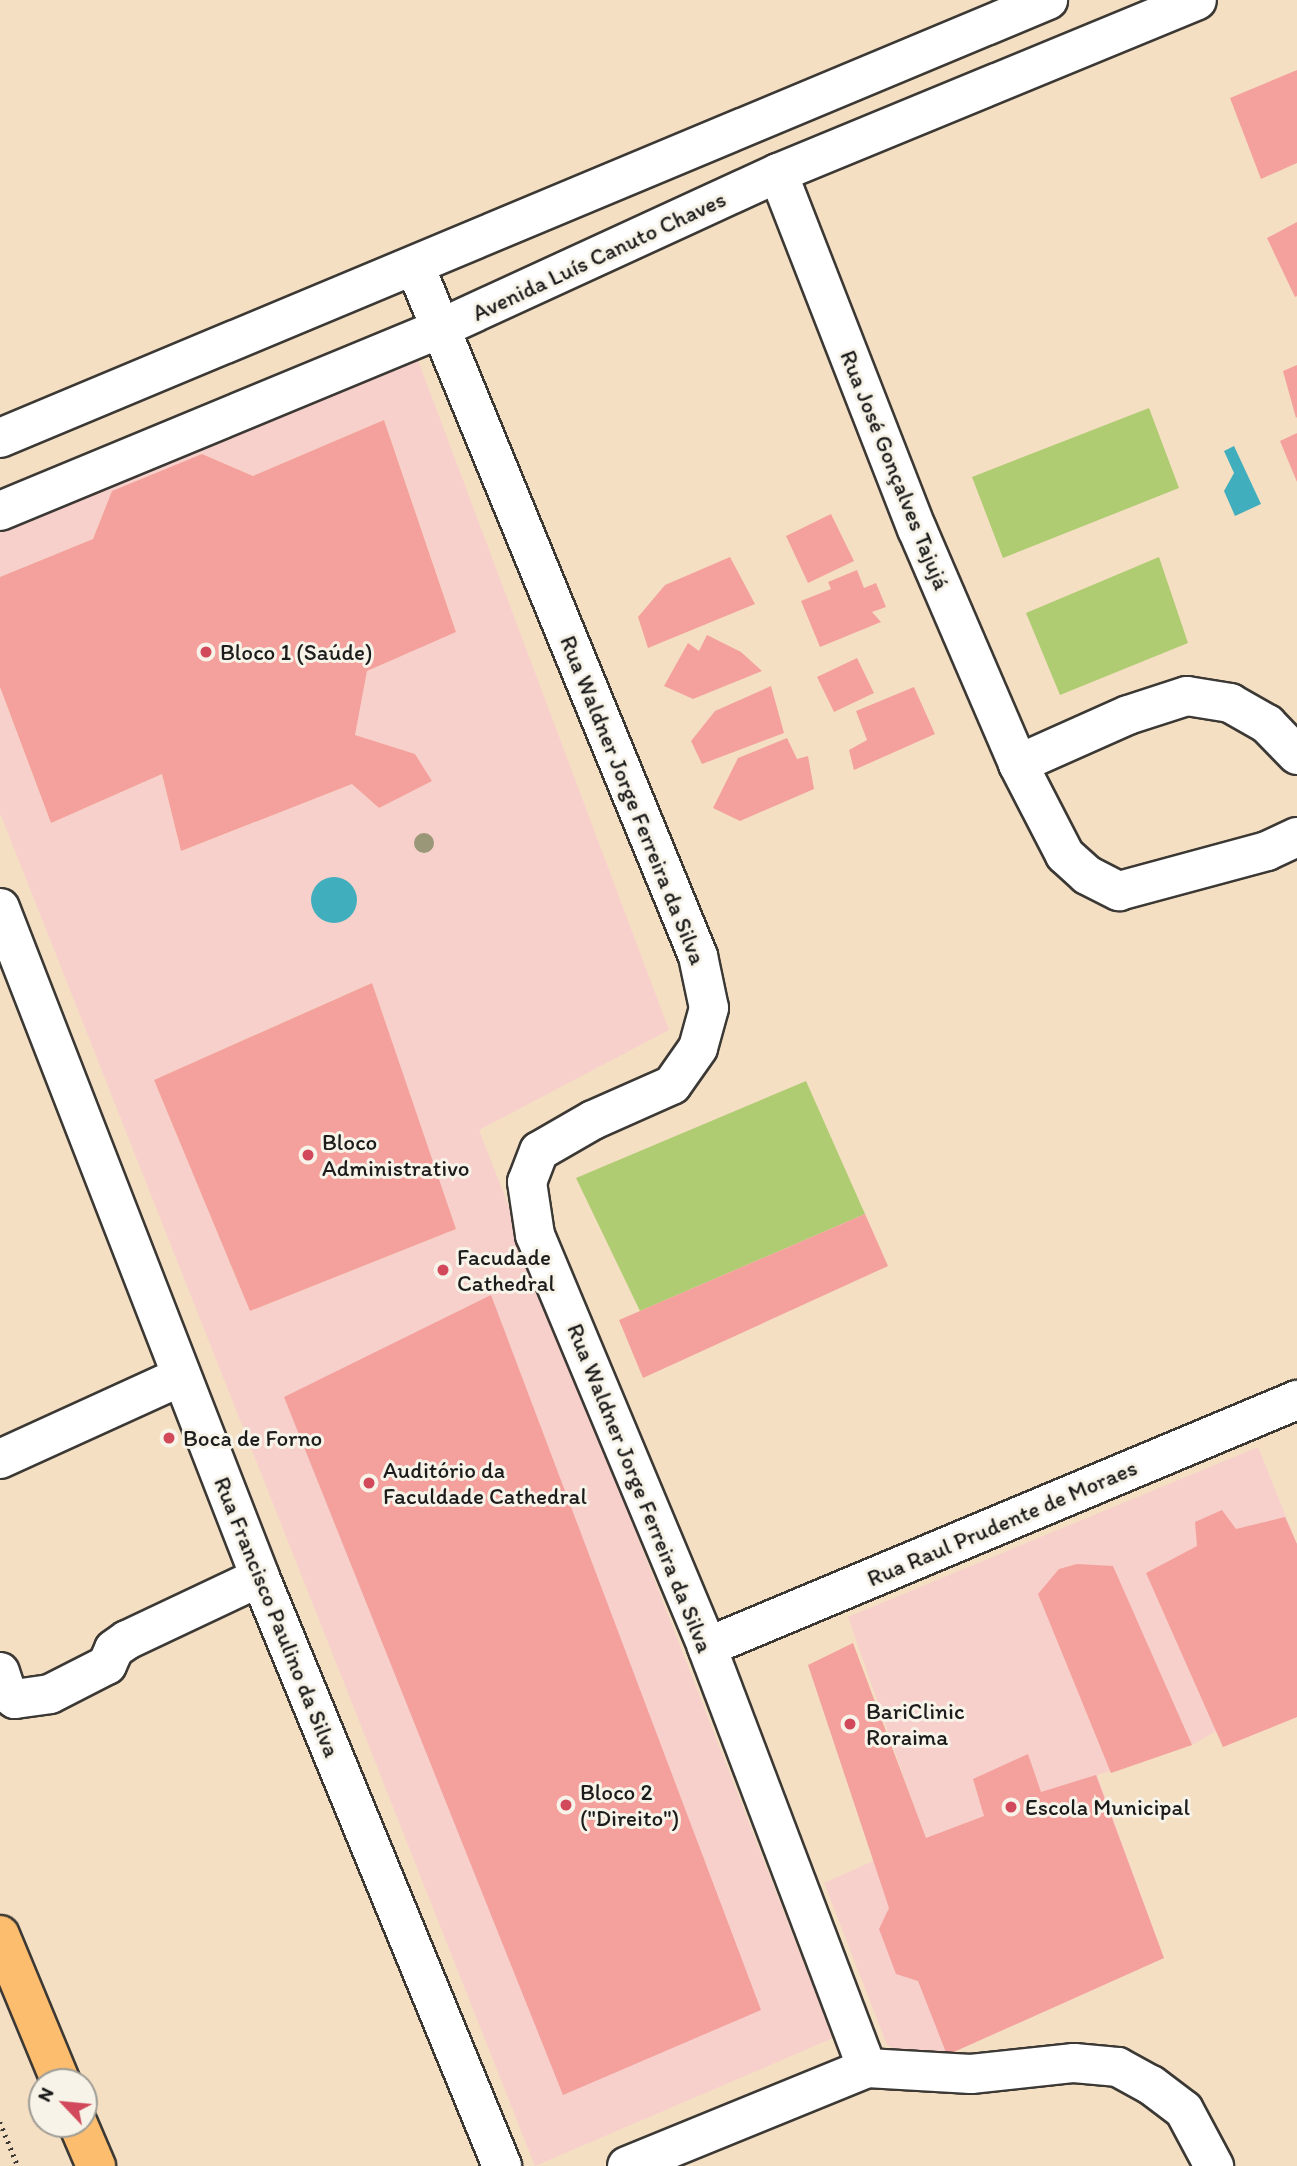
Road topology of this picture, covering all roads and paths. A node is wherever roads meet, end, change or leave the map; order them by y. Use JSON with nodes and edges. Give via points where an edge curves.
{"nodes":[{"id":1,"x":1048,"y":0,"type":"edge"},
{"id":2,"x":1197,"y":0,"type":"edge"},
{"id":3,"x":778,"y":173,"type":"junction"},
{"id":4,"x":415,"y":266,"type":"junction"},
{"id":5,"x":441,"y":328,"type":"junction"},
{"id":6,"x":0,"y":438,"type":"edge"},
{"id":7,"x":0,"y":511,"type":"edge"},
{"id":8,"x":1297,"y":755,"type":"edge"},
{"id":9,"x":1018,"y":764,"type":"junction"},
{"id":10,"x":1297,"y":837,"type":"edge"},
{"id":11,"x":0,"y":908,"type":"edge"},
{"id":12,"x":180,"y":1377,"type":"junction"},
{"id":13,"x":1297,"y":1400,"type":"edge"},
{"id":14,"x":0,"y":1459,"type":"edge"},
{"id":15,"x":260,"y":1577,"type":"junction"},
{"id":16,"x":706,"y":1647,"type":"junction"},
{"id":17,"x":0,"y":1672,"type":"edge"},
{"id":18,"x":0,"y":1935,"type":"edge"},
{"id":19,"x":55,"y":2068,"type":"edge"},
{"id":20,"x":867,"y":2068,"type":"junction"},
{"id":21,"x":0,"y":2122,"type":"edge"},
{"id":22,"x":84,"y":2138,"type":"edge"},
{"id":23,"x":18,"y":2166,"type":"edge"},
{"id":24,"x":96,"y":2166,"type":"edge"},
{"id":25,"x":502,"y":2166,"type":"edge"},
{"id":26,"x":627,"y":2166,"type":"edge"},
{"id":27,"x":1214,"y":2166,"type":"edge"}],
"edges":[{"from":1,"to":4,"type":"street"},
{"from":2,"to":3,"type":"street","name":"Avenida Luís Canuto Chaves"},
{"from":3,"to":5,"type":"street","name":"Avenida Luís Canuto Chaves"},
{"from":3,"to":9,"type":"street","name":"Rua José Gonçalves Tajujá","via":[[917,529]]},
{"from":4,"to":5,"type":"street","name":"Rua Waldner Jorge Ferreira da Silva"},
{"from":4,"to":6,"type":"street"},
{"from":5,"to":7,"type":"street","name":"Avenida Luís Canuto Chaves"},
{"from":5,"to":16,"type":"street","name":"Rua Waldner Jorge Ferreira da Silva","via":[[698,956],[709,1009],[698,1048],[672,1085],[593,1120],[539,1151],[527,1182],[535,1235]]},
{"from":8,"to":9,"type":"street","via":[[1267,724],[1230,703],[1187,696],[1128,715]]},
{"from":9,"to":10,"type":"street","name":"Rua José Gonçalves Tajujá","via":[[1065,855],[1087,875],[1119,891],[1267,850]]},
{"from":11,"to":12,"type":"street","name":"Rua Francisco Paulino da Silva"},
{"from":12,"to":14,"type":"street"},
{"from":12,"to":15,"type":"street","name":"Rua Francisco Paulino da Silva"},
{"from":13,"to":16,"type":"street","name":"Rua Raul Prudente de Moraes"},
{"from":15,"to":17,"type":"street","via":[[127,1640],[114,1649],[107,1665],[50,1694],[15,1699],[7,1693]]},
{"from":15,"to":25,"type":"street","name":"Rua Francisco Paulino da Silva"},
{"from":16,"to":20,"type":"street","name":"Rua Waldner Jorge Ferreira da Silva"},
{"from":18,"to":19,"type":"main road"},
{"from":20,"to":26,"type":"street"},
{"from":20,"to":27,"type":"street","via":[[971,2074],[1074,2063],[1118,2067],[1184,2110]]},
{"from":21,"to":23,"type":"path"},
{"from":22,"to":24,"type":"main road"}]}
